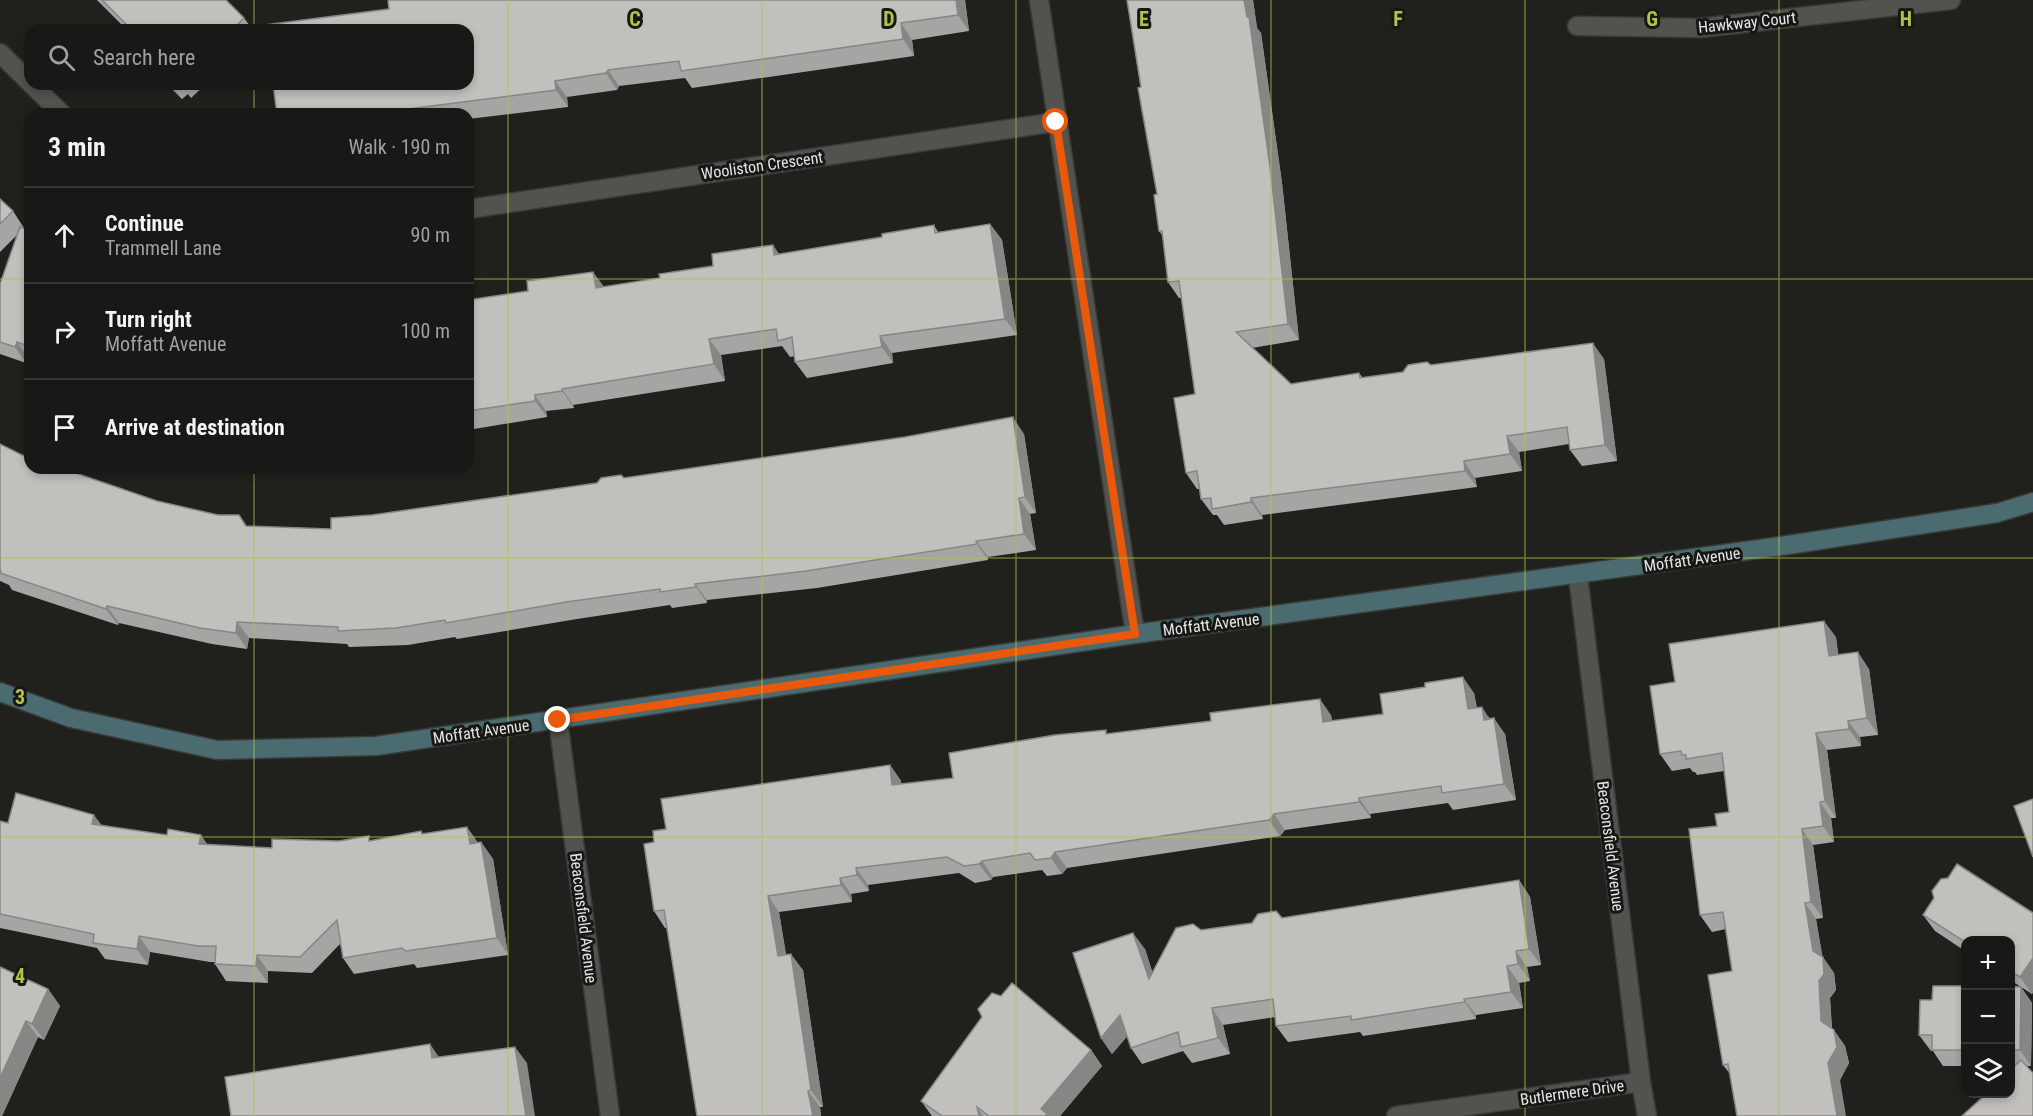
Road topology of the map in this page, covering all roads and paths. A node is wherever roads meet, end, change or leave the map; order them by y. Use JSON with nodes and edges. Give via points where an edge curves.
{"nodes":[{"id":1,"x":1039,"y":0,"type":"edge"},
{"id":2,"x":1951,"y":0,"type":"edge"},
{"id":3,"x":1577,"y":26,"type":"dead end"},
{"id":4,"x":0,"y":53,"type":"edge"},
{"id":5,"x":24,"y":77,"type":"edge"},
{"id":6,"x":38,"y":90,"type":"edge"},
{"id":7,"x":56,"y":108,"type":"edge"},
{"id":8,"x":1056,"y":122,"type":"junction"},
{"id":9,"x":474,"y":207,"type":"edge"},
{"id":10,"x":2033,"y":502,"type":"edge"},
{"id":11,"x":1578,"y":576,"type":"junction"},
{"id":12,"x":1135,"y":634,"type":"junction"},
{"id":13,"x":0,"y":692,"type":"edge"},
{"id":14,"x":558,"y":720,"type":"junction"},
{"id":15,"x":1641,"y":1082,"type":"junction"},
{"id":16,"x":610,"y":1116,"type":"edge"},
{"id":17,"x":1395,"y":1116,"type":"edge"},
{"id":18,"x":1647,"y":1116,"type":"edge"}],
"edges":[{"from":1,"to":8,"type":"street"},
{"from":2,"to":3,"type":"street","name":"Hawkway Court","via":[[1700,28]]},
{"from":4,"to":5,"type":"street"},
{"from":6,"to":7,"type":"street"},
{"from":8,"to":9,"type":"street","name":"Wooliston Crescent"},
{"from":8,"to":12,"type":"street"},
{"from":10,"to":11,"type":"street","name":"Moffatt Avenue","via":[[1997,513]]},
{"from":11,"to":12,"type":"street","name":"Moffatt Avenue"},
{"from":11,"to":15,"type":"street","name":"Beaconsfield Avenue"},
{"from":12,"to":14,"type":"street","name":"Moffatt Avenue"},
{"from":13,"to":14,"type":"street","name":"Moffatt Avenue","via":[[70,718],[217,750],[376,746]]},
{"from":14,"to":16,"type":"street","name":"Beaconsfield Avenue"},
{"from":15,"to":17,"type":"street","name":"Butlermere Drive"},
{"from":15,"to":18,"type":"street","name":"Beaconsfield Avenue"}]}
